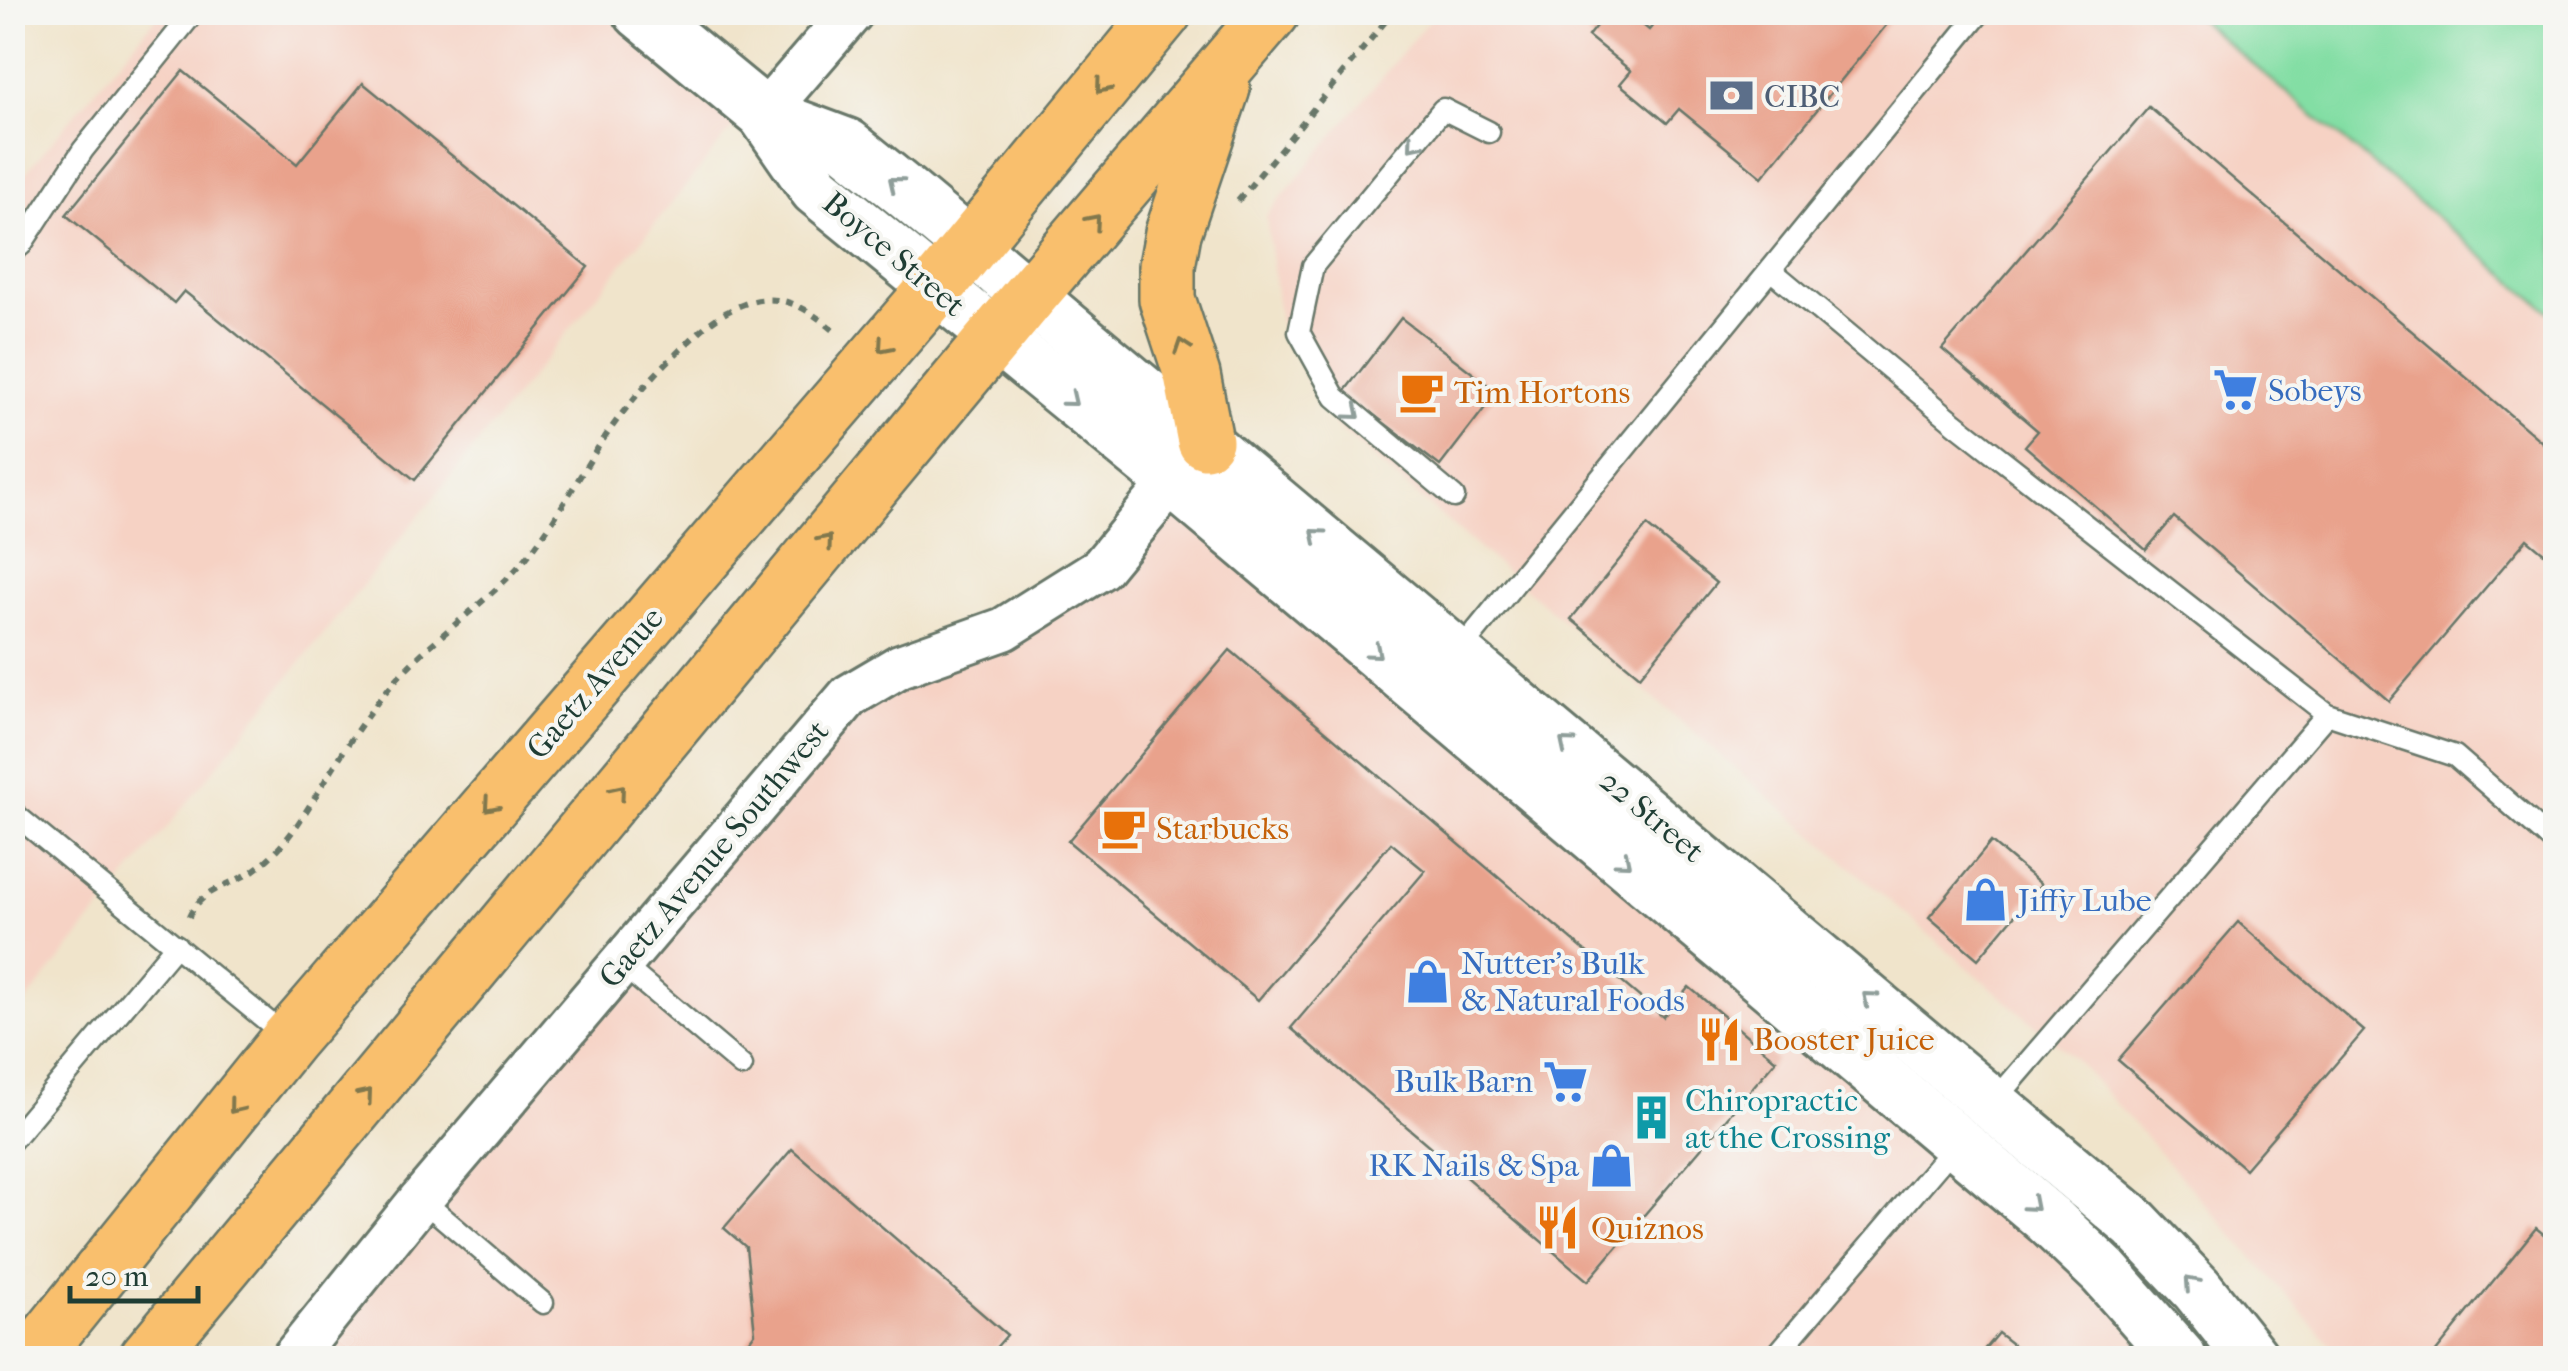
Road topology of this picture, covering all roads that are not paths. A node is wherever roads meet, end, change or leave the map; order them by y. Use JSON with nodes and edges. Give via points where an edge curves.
{"nodes":[{"id":1,"x":194,"y":12,"type":"edge"},
{"id":2,"x":640,"y":12,"type":"edge"},
{"id":3,"x":852,"y":12,"type":"edge"},
{"id":4,"x":1164,"y":12,"type":"edge"},
{"id":5,"x":1272,"y":12,"type":"edge"},
{"id":6,"x":1976,"y":12,"type":"edge"},
{"id":7,"x":1232,"y":60,"type":"junction"},
{"id":8,"x":764,"y":114,"type":"junction"},
{"id":9,"x":1489,"y":132,"type":"dead end"},
{"id":10,"x":970,"y":245,"type":"junction"},
{"id":11,"x":12,"y":252,"type":"edge"},
{"id":12,"x":1772,"y":271,"type":"junction"},
{"id":13,"x":936,"y":288,"type":"junction"},
{"id":14,"x":1030,"y":295,"type":"junction"},
{"id":15,"x":996,"y":338,"type":"junction"},
{"id":16,"x":1189,"y":461,"type":"junction"},
{"id":17,"x":1454,"y":497,"type":"dead end"},
{"id":18,"x":1458,"y":654,"type":"junction"},
{"id":19,"x":2327,"y":714,"type":"junction"},
{"id":20,"x":12,"y":812,"type":"edge"},
{"id":21,"x":2556,"y":844,"type":"edge"},
{"id":22,"x":176,"y":945,"type":"junction"},
{"id":23,"x":620,"y":963,"type":"junction"},
{"id":24,"x":289,"y":1039,"type":"junction"},
{"id":25,"x":742,"y":1066,"type":"dead end"},
{"id":26,"x":1976,"y":1122,"type":"junction"},
{"id":27,"x":12,"y":1140,"type":"edge"},
{"id":28,"x":421,"y":1199,"type":"junction"},
{"id":29,"x":543,"y":1303,"type":"dead end"},
{"id":30,"x":32,"y":1358,"type":"edge"},
{"id":31,"x":147,"y":1358,"type":"edge"},
{"id":32,"x":293,"y":1358,"type":"edge"},
{"id":33,"x":1774,"y":1358,"type":"edge"},
{"id":34,"x":2180,"y":1358,"type":"edge"},
{"id":35,"x":2252,"y":1358,"type":"edge"}],
"edges":[{"from":1,"to":11,"type":"lane","via":[[83,150]]},
{"from":2,"to":8,"type":"street","name":"Boyce Street"},
{"from":3,"to":8,"type":"street"},
{"from":4,"to":10,"type":"main road","name":"Gaetz Avenue","one_way":true},
{"from":5,"to":7,"type":"main road"},
{"from":6,"to":12,"type":"lane"},
{"from":14,"to":7,"type":"main road","one_way":true},
{"from":16,"to":7,"type":"main road","one_way":true,"via":[[1192,375],[1166,299],[1167,266]]},
{"from":10,"to":8,"type":"street","name":"Boyce Street","one_way":true,"via":[[848,145]]},
{"from":8,"to":13,"type":"street","name":"Boyce Street","via":[[816,189]]},
{"from":9,"to":17,"type":"lane","one_way":true,"via":[[1443,108],[1313,266],[1298,332],[1335,396]]},
{"from":10,"to":13,"type":"main road","name":"Gaetz Avenue"},
{"from":10,"to":14,"type":"street","name":"Boyce Street"},
{"from":12,"to":18,"type":"lane"},
{"from":12,"to":19,"type":"lane"},
{"from":13,"to":15,"type":"street","name":"Boyce Street"},
{"from":13,"to":24,"type":"main road","name":"Gaetz Avenue","one_way":true},
{"from":14,"to":15,"type":"main road"},
{"from":14,"to":16,"type":"street","name":"22 Street"},
{"from":15,"to":16,"type":"street","name":"22 Street","one_way":true},
{"from":31,"to":15,"type":"main road","one_way":true},
{"from":18,"to":16,"type":"street","name":"22 Street","one_way":true},
{"from":16,"to":23,"type":"street","name":"Gaetz Avenue Southwest","via":[[1101,568],[1004,629],[900,666],[849,696]]},
{"from":16,"to":26,"type":"street","name":"22 Street","one_way":true},
{"from":26,"to":18,"type":"street","name":"22 Street","one_way":true},
{"from":19,"to":21,"type":"lane","via":[[2455,756]]},
{"from":19,"to":26,"type":"lane"},
{"from":20,"to":22,"type":"lane"},
{"from":22,"to":24,"type":"lane"},
{"from":22,"to":27,"type":"lane"},
{"from":23,"to":25,"type":"lane"},
{"from":23,"to":28,"type":"street","name":"Gaetz Avenue Southwest"},
{"from":24,"to":30,"type":"main road","name":"Gaetz Avenue","one_way":true},
{"from":26,"to":33,"type":"lane"},
{"from":26,"to":34,"type":"street","name":"22 Street","one_way":true},
{"from":35,"to":26,"type":"street","name":"22 Street","one_way":true,"via":[[2135,1224]]},
{"from":28,"to":29,"type":"lane"},
{"from":28,"to":32,"type":"street","name":"Gaetz Avenue Southwest"}]}
